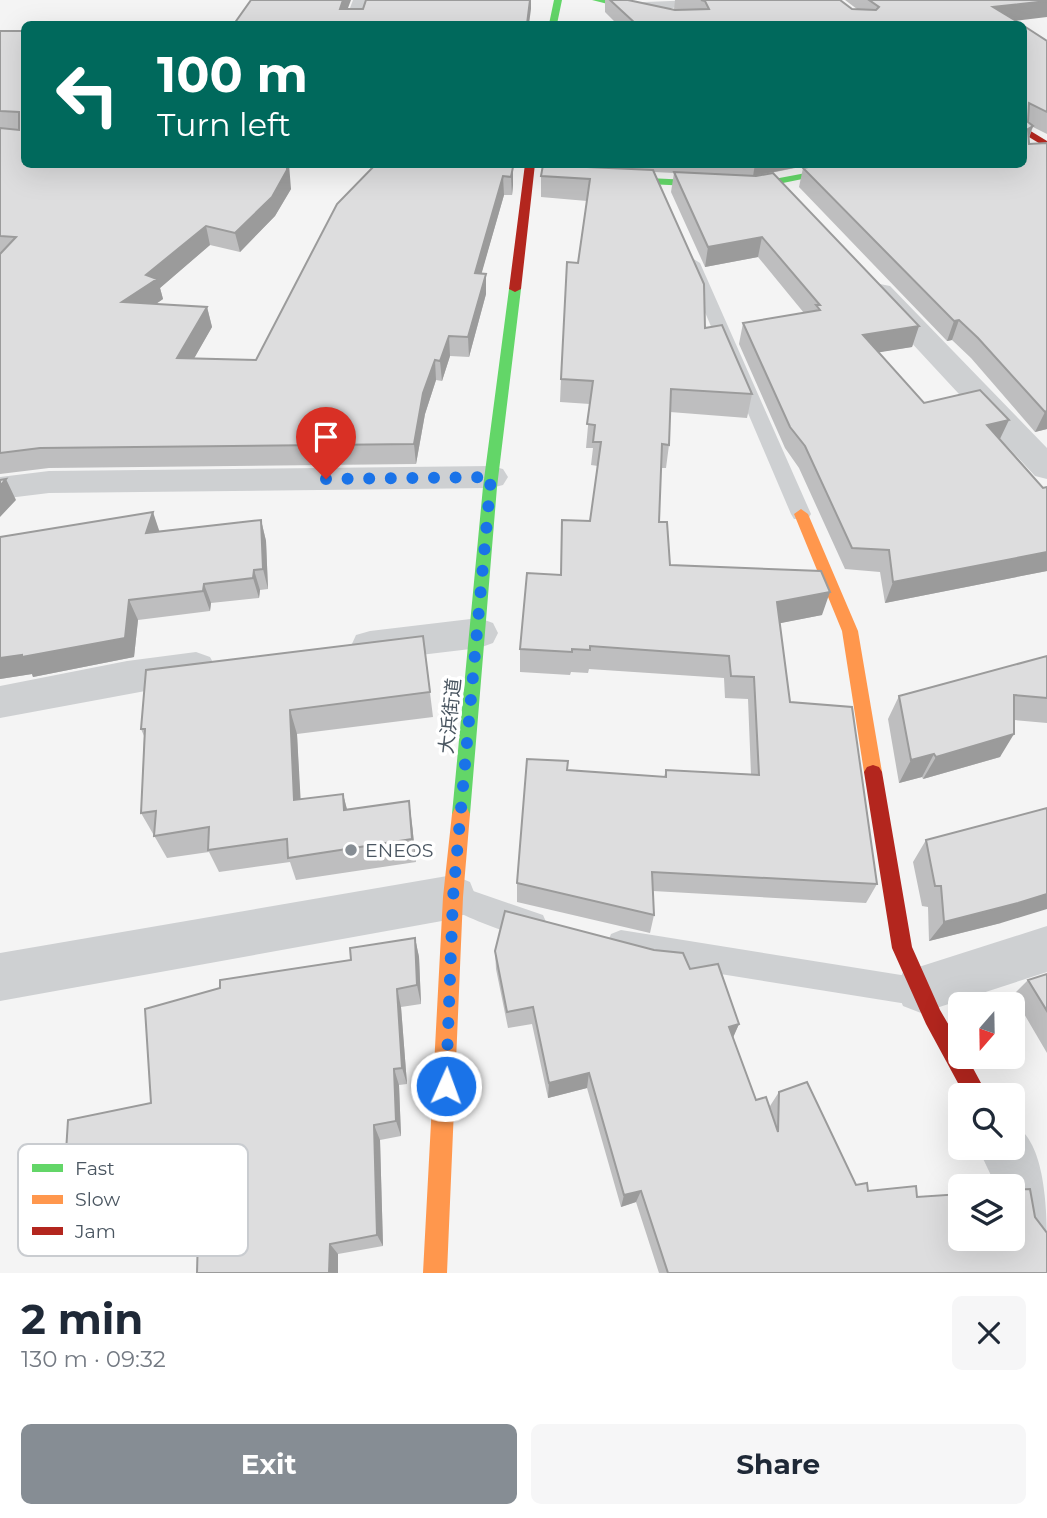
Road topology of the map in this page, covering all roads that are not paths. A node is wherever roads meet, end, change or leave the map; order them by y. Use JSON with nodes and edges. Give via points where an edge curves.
{"nodes":[{"id":1,"x":362,"y":0,"type":"edge"},
{"id":2,"x":558,"y":0,"type":"edge"},
{"id":3,"x":596,"y":0,"type":"edge"},
{"id":4,"x":687,"y":0,"type":"edge"},
{"id":5,"x":626,"y":7,"type":"junction"},
{"id":6,"x":355,"y":21,"type":"edge"},
{"id":7,"x":554,"y":21,"type":"edge"},
{"id":8,"x":683,"y":21,"type":"edge"},
{"id":9,"x":1027,"y":132,"type":"edge"},
{"id":10,"x":1047,"y":145,"type":"edge"},
{"id":11,"x":1047,"y":152,"type":"edge"},
{"id":12,"x":1027,"y":154,"type":"edge"},
{"id":13,"x":860,"y":168,"type":"edge"},
{"id":14,"x":529,"y":173,"type":"edge"},
{"id":15,"x":584,"y":178,"type":"edge"},
{"id":16,"x":684,"y":246,"type":"edge"},
{"id":17,"x":862,"y":273,"type":"edge"},
{"id":18,"x":1042,"y":457,"type":"edge"},
{"id":19,"x":491,"y":477,"type":"junction"},
{"id":20,"x":0,"y":488,"type":"edge"},
{"id":21,"x":801,"y":514,"type":"joint"},
{"id":22,"x":479,"y":633,"type":"junction"},
{"id":23,"x":330,"y":652,"type":"edge"},
{"id":24,"x":235,"y":663,"type":"edge"},
{"id":25,"x":0,"y":702,"type":"edge"},
{"id":26,"x":453,"y":897,"type":"junction"},
{"id":27,"x":1047,"y":949,"type":"edge"},
{"id":28,"x":0,"y":978,"type":"edge"},
{"id":29,"x":921,"y":989,"type":"junction"},
{"id":30,"x":970,"y":1083,"type":"edge"},
{"id":31,"x":1012,"y":1160,"type":"edge"},
{"id":32,"x":1047,"y":1224,"type":"edge"},
{"id":33,"x":435,"y":1273,"type":"edge"}],
"edges":[{"from":1,"to":6,"type":"street"},
{"from":2,"to":7,"type":"street"},
{"from":3,"to":5,"type":"street"},
{"from":4,"to":5,"type":"street"},
{"from":5,"to":8,"type":"street"},
{"from":9,"to":10,"type":"street"},
{"from":11,"to":12,"type":"street"},
{"from":13,"to":15,"type":"street","via":[[786,193],[753,186],[659,189]]},
{"from":14,"to":19,"type":"street","name":"大浜街道"},
{"from":16,"to":21,"type":"lane"},
{"from":17,"to":18,"type":"street"},
{"from":19,"to":20,"type":"street","via":[[49,482]]},
{"from":19,"to":22,"type":"street","name":"大浜街道"},
{"from":21,"to":29,"type":"street","via":[[850,631],[902,948]]},
{"from":22,"to":23,"type":"street"},
{"from":22,"to":26,"type":"street","name":"大浜街道"},
{"from":24,"to":25,"type":"street","via":[[127,677]]},
{"from":26,"to":28,"type":"street"},
{"from":26,"to":29,"type":"lane","via":[[498,915],[679,955]]},
{"from":26,"to":33,"type":"street","name":"大浜街道"},
{"from":27,"to":29,"type":"street"},
{"from":29,"to":30,"type":"street"},
{"from":31,"to":32,"type":"street"}]}
